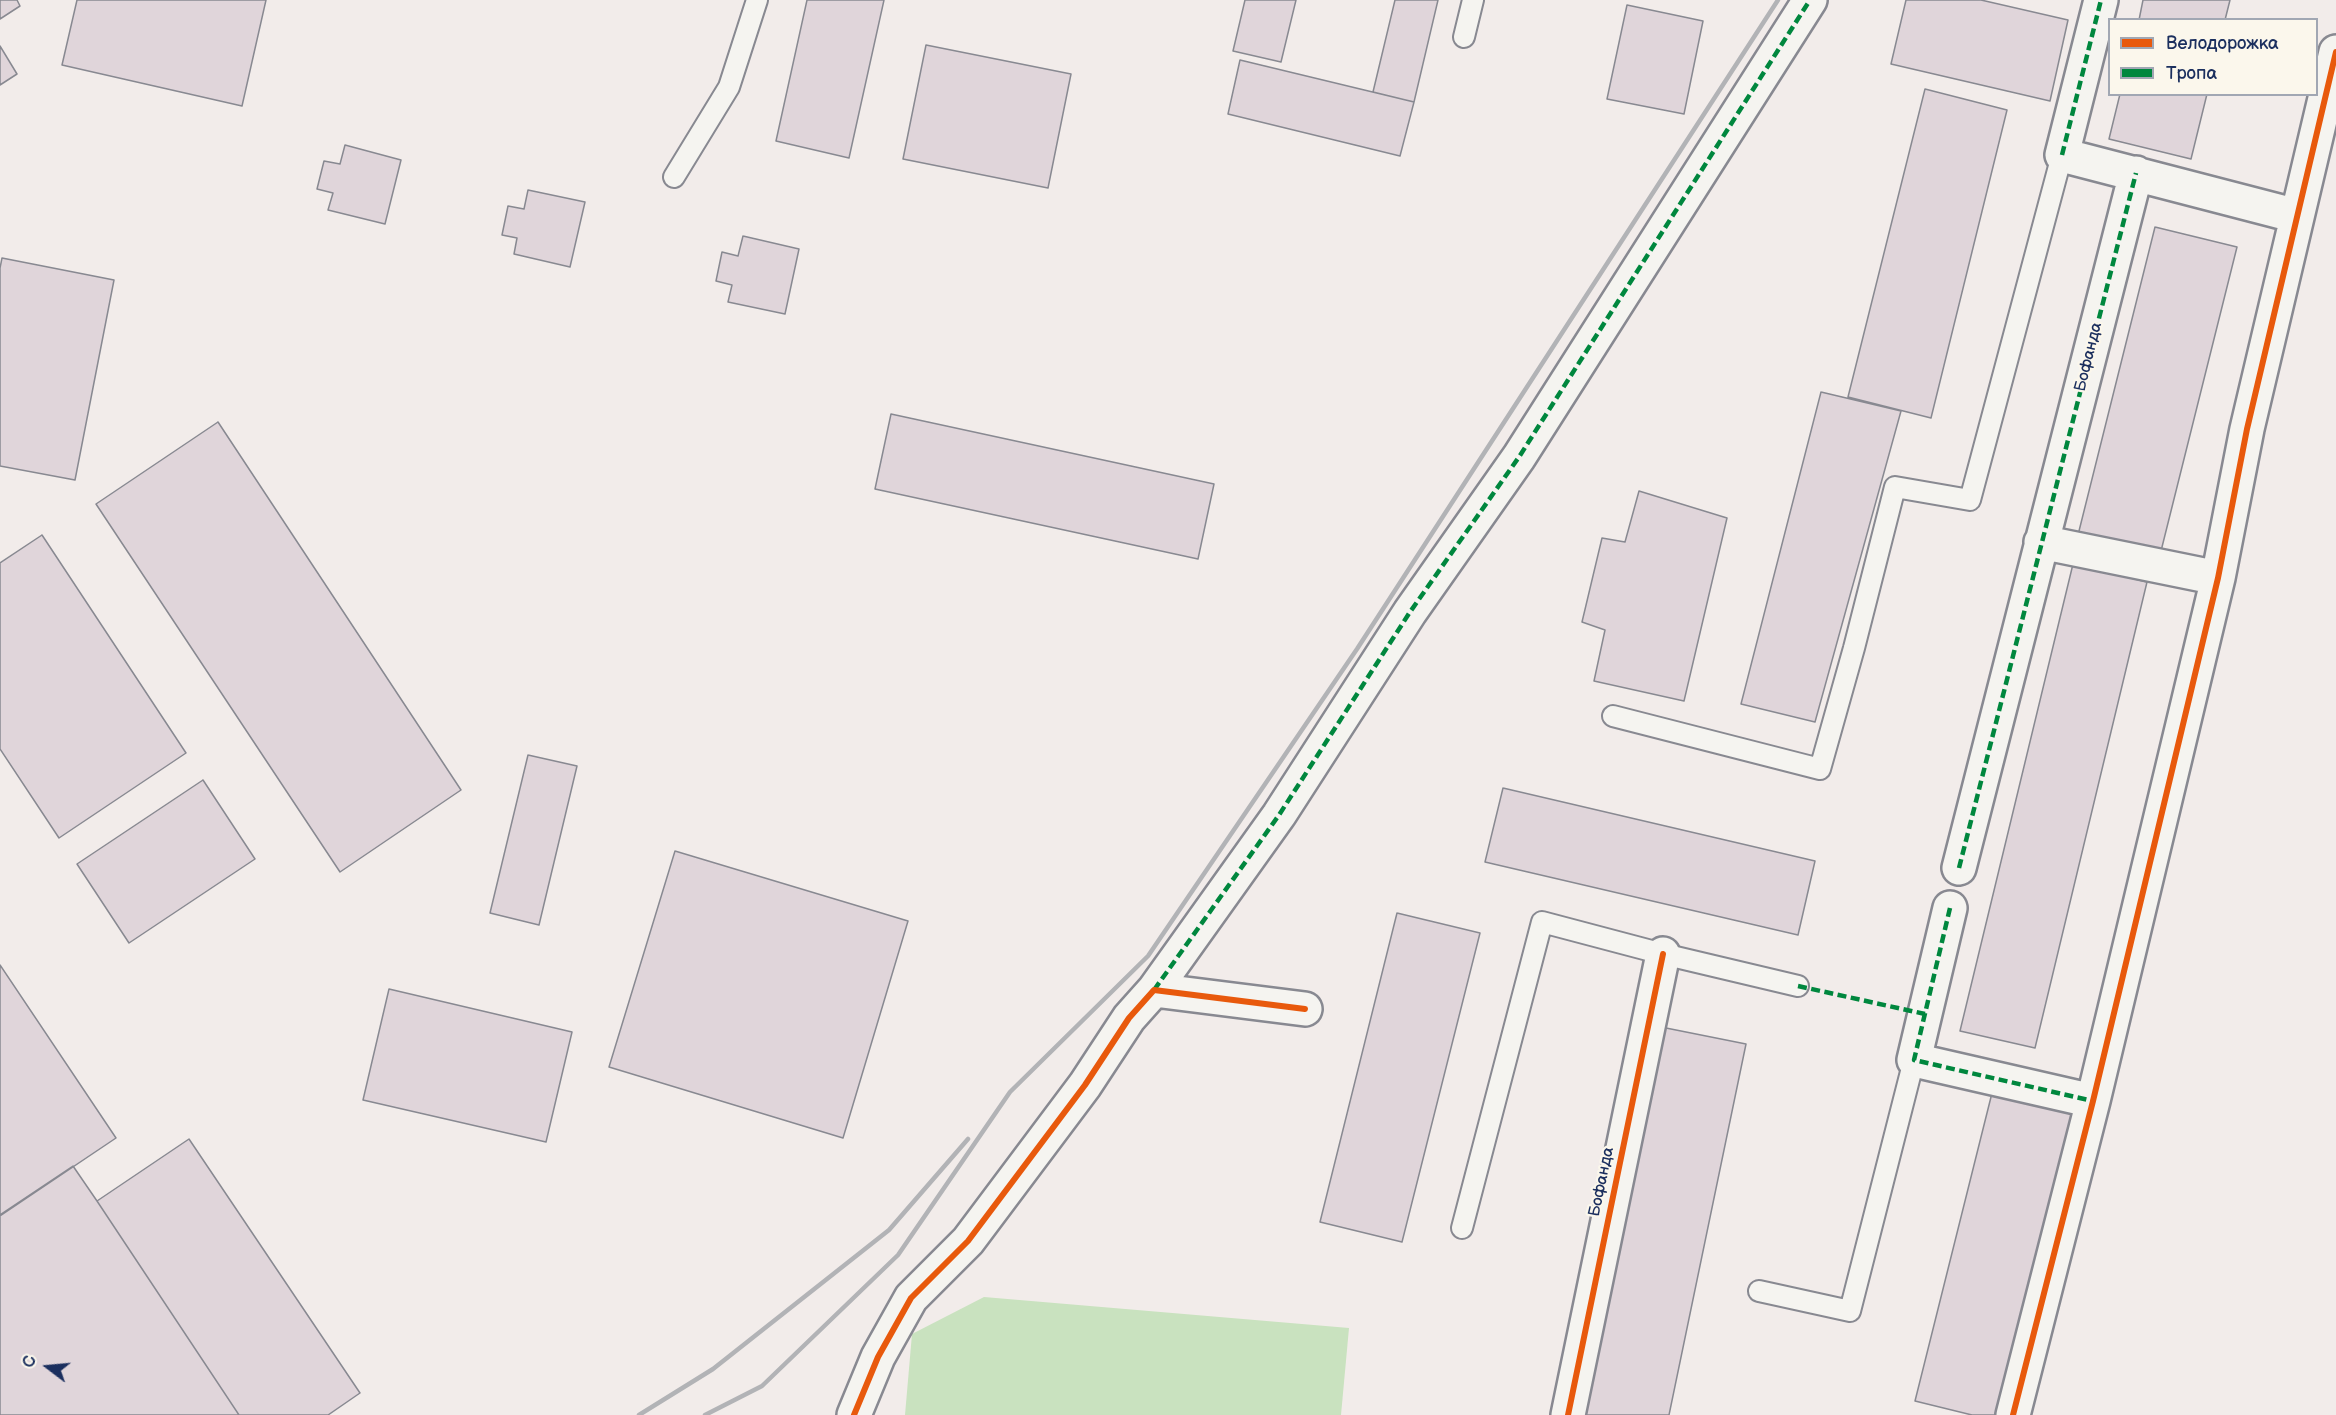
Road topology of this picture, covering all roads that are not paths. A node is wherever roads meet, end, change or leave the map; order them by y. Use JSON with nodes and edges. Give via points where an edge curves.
{"nodes":[{"id":1,"x":758,"y":0,"type":"edge"},
{"id":2,"x":1473,"y":0,"type":"edge"},
{"id":3,"x":1810,"y":0,"type":"edge"},
{"id":4,"x":2097,"y":1,"type":"edge"},
{"id":5,"x":1464,"y":37,"type":"dead end"},
{"id":6,"x":2336,"y":52,"type":"edge"},
{"id":7,"x":2062,"y":155,"type":"junction"},
{"id":8,"x":2136,"y":173,"type":"junction"},
{"id":9,"x":674,"y":177,"type":"dead end"},
{"id":10,"x":2297,"y":216,"type":"junction"},
{"id":11,"x":2041,"y":542,"type":"junction"},
{"id":12,"x":2218,"y":578,"type":"junction"},
{"id":13,"x":1613,"y":716,"type":"dead end"},
{"id":14,"x":1959,"y":868,"type":"dead end"},
{"id":15,"x":1950,"y":908,"type":"dead end"},
{"id":16,"x":1663,"y":954,"type":"junction"},
{"id":17,"x":1798,"y":986,"type":"dead end"},
{"id":18,"x":1154,"y":990,"type":"junction"},
{"id":19,"x":1305,"y":1009,"type":"dead end"},
{"id":20,"x":1914,"y":1060,"type":"junction"},
{"id":21,"x":2093,"y":1101,"type":"junction"},
{"id":22,"x":1462,"y":1228,"type":"dead end"},
{"id":23,"x":1759,"y":1291,"type":"dead end"},
{"id":24,"x":854,"y":1415,"type":"edge"},
{"id":25,"x":1568,"y":1415,"type":"edge"},
{"id":26,"x":2013,"y":1415,"type":"edge"}],
"edges":[{"from":1,"to":9,"type":"lane","via":[[729,87]]},
{"from":2,"to":5,"type":"lane"},
{"from":3,"to":18,"type":"street","via":[[1519,457],[1410,612],[1279,815]]},
{"from":4,"to":7,"type":"street"},
{"from":6,"to":10,"type":"street"},
{"from":7,"to":8,"type":"street"},
{"from":7,"to":13,"type":"lane","via":[[1970,500],[1895,487],[1820,769]]},
{"from":8,"to":10,"type":"street"},
{"from":8,"to":11,"type":"street","name":"Бофанда"},
{"from":10,"to":12,"type":"street","via":[[2247,429]]},
{"from":11,"to":12,"type":"street"},
{"from":11,"to":14,"type":"street","name":"Бофанда"},
{"from":12,"to":21,"type":"street"},
{"from":15,"to":20,"type":"street"},
{"from":16,"to":17,"type":"lane"},
{"from":16,"to":22,"type":"lane","via":[[1542,922]]},
{"from":16,"to":25,"type":"street","name":"Бофанда"},
{"from":18,"to":19,"type":"street"},
{"from":18,"to":24,"type":"street","via":[[1129,1018],[1085,1085],[968,1241],[911,1298],[878,1357]]},
{"from":20,"to":21,"type":"street"},
{"from":20,"to":23,"type":"lane","via":[[1850,1311]]},
{"from":21,"to":26,"type":"street"}]}
